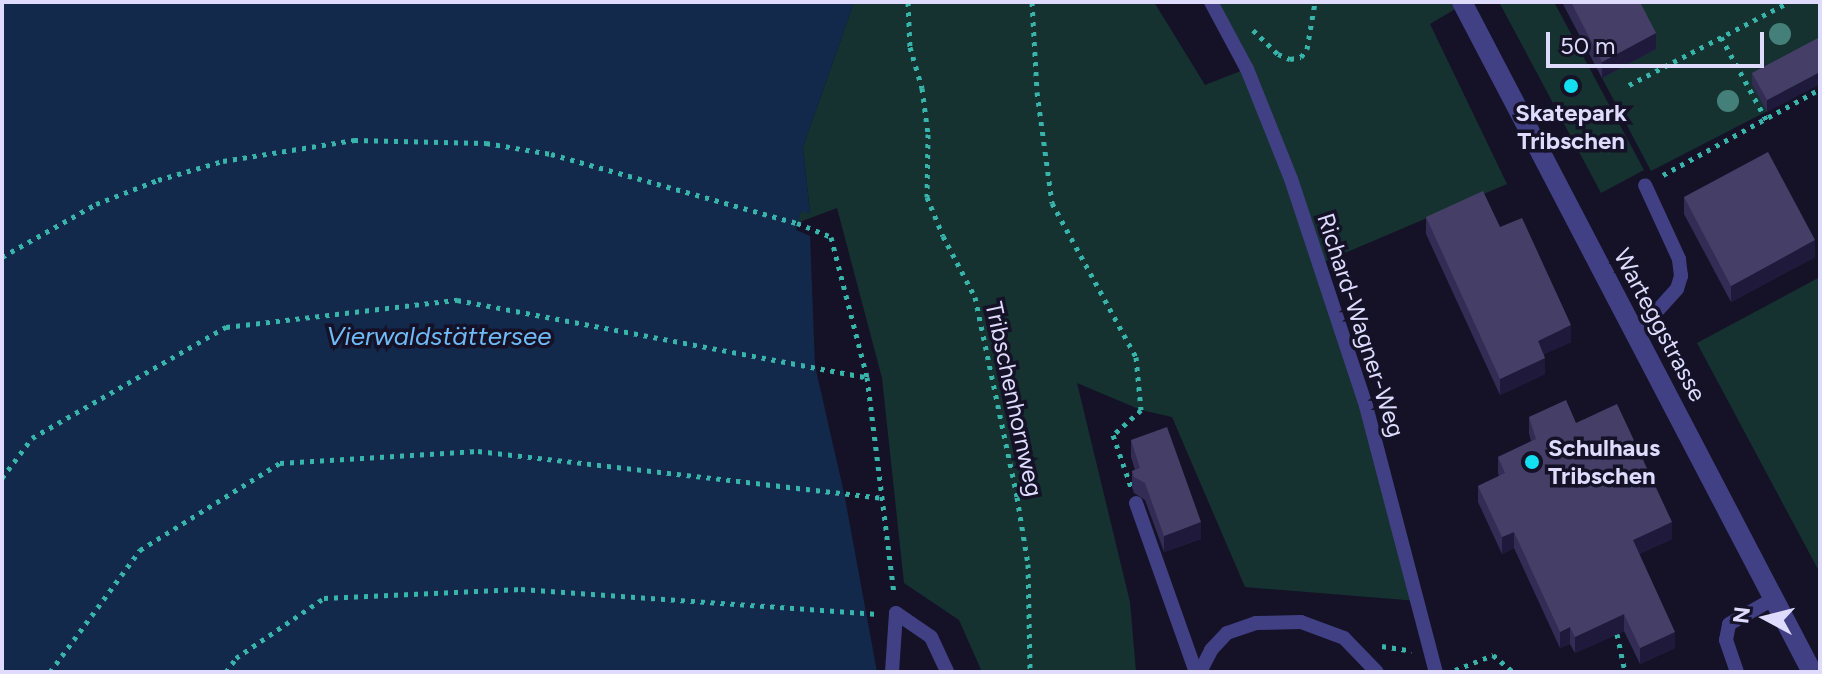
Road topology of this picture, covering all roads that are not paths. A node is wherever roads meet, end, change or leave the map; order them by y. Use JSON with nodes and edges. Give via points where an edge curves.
{"nodes":[{"id":1,"x":1211,"y":2,"type":"edge"},
{"id":2,"x":1462,"y":2,"type":"edge"},
{"id":3,"x":1645,"y":185,"type":"road end"},
{"id":4,"x":1632,"y":328,"type":"junction"},
{"id":5,"x":1136,"y":503,"type":"road end"},
{"id":6,"x":1775,"y":598,"type":"junction"},
{"id":7,"x":892,"y":672,"type":"edge"},
{"id":8,"x":947,"y":672,"type":"edge"},
{"id":9,"x":1198,"y":672,"type":"edge"},
{"id":10,"x":1377,"y":672,"type":"edge"},
{"id":11,"x":1436,"y":672,"type":"edge"},
{"id":12,"x":1737,"y":672,"type":"edge"},
{"id":13,"x":1812,"y":672,"type":"edge"}],
"edges":[{"from":1,"to":11,"type":"lane","name":"Richard-Wagner-Weg","via":[[1247,69],[1291,179],[1366,406]]},
{"from":2,"to":4,"type":"street","name":"Warteggstrasse"},
{"from":3,"to":4,"type":"lane","via":[[1679,259],[1681,276],[1677,289],[1657,311]]},
{"from":4,"to":6,"type":"street","name":"Warteggstrasse"},
{"from":5,"to":9,"type":"lane"},
{"from":6,"to":12,"type":"lane","via":[[1729,624],[1726,640]]},
{"from":6,"to":13,"type":"street","name":"Warteggstrasse"},
{"from":7,"to":8,"type":"lane","via":[[896,613],[931,637]]},
{"from":9,"to":10,"type":"lane","via":[[1227,633],[1256,623],[1301,622],[1344,638]]}]}
